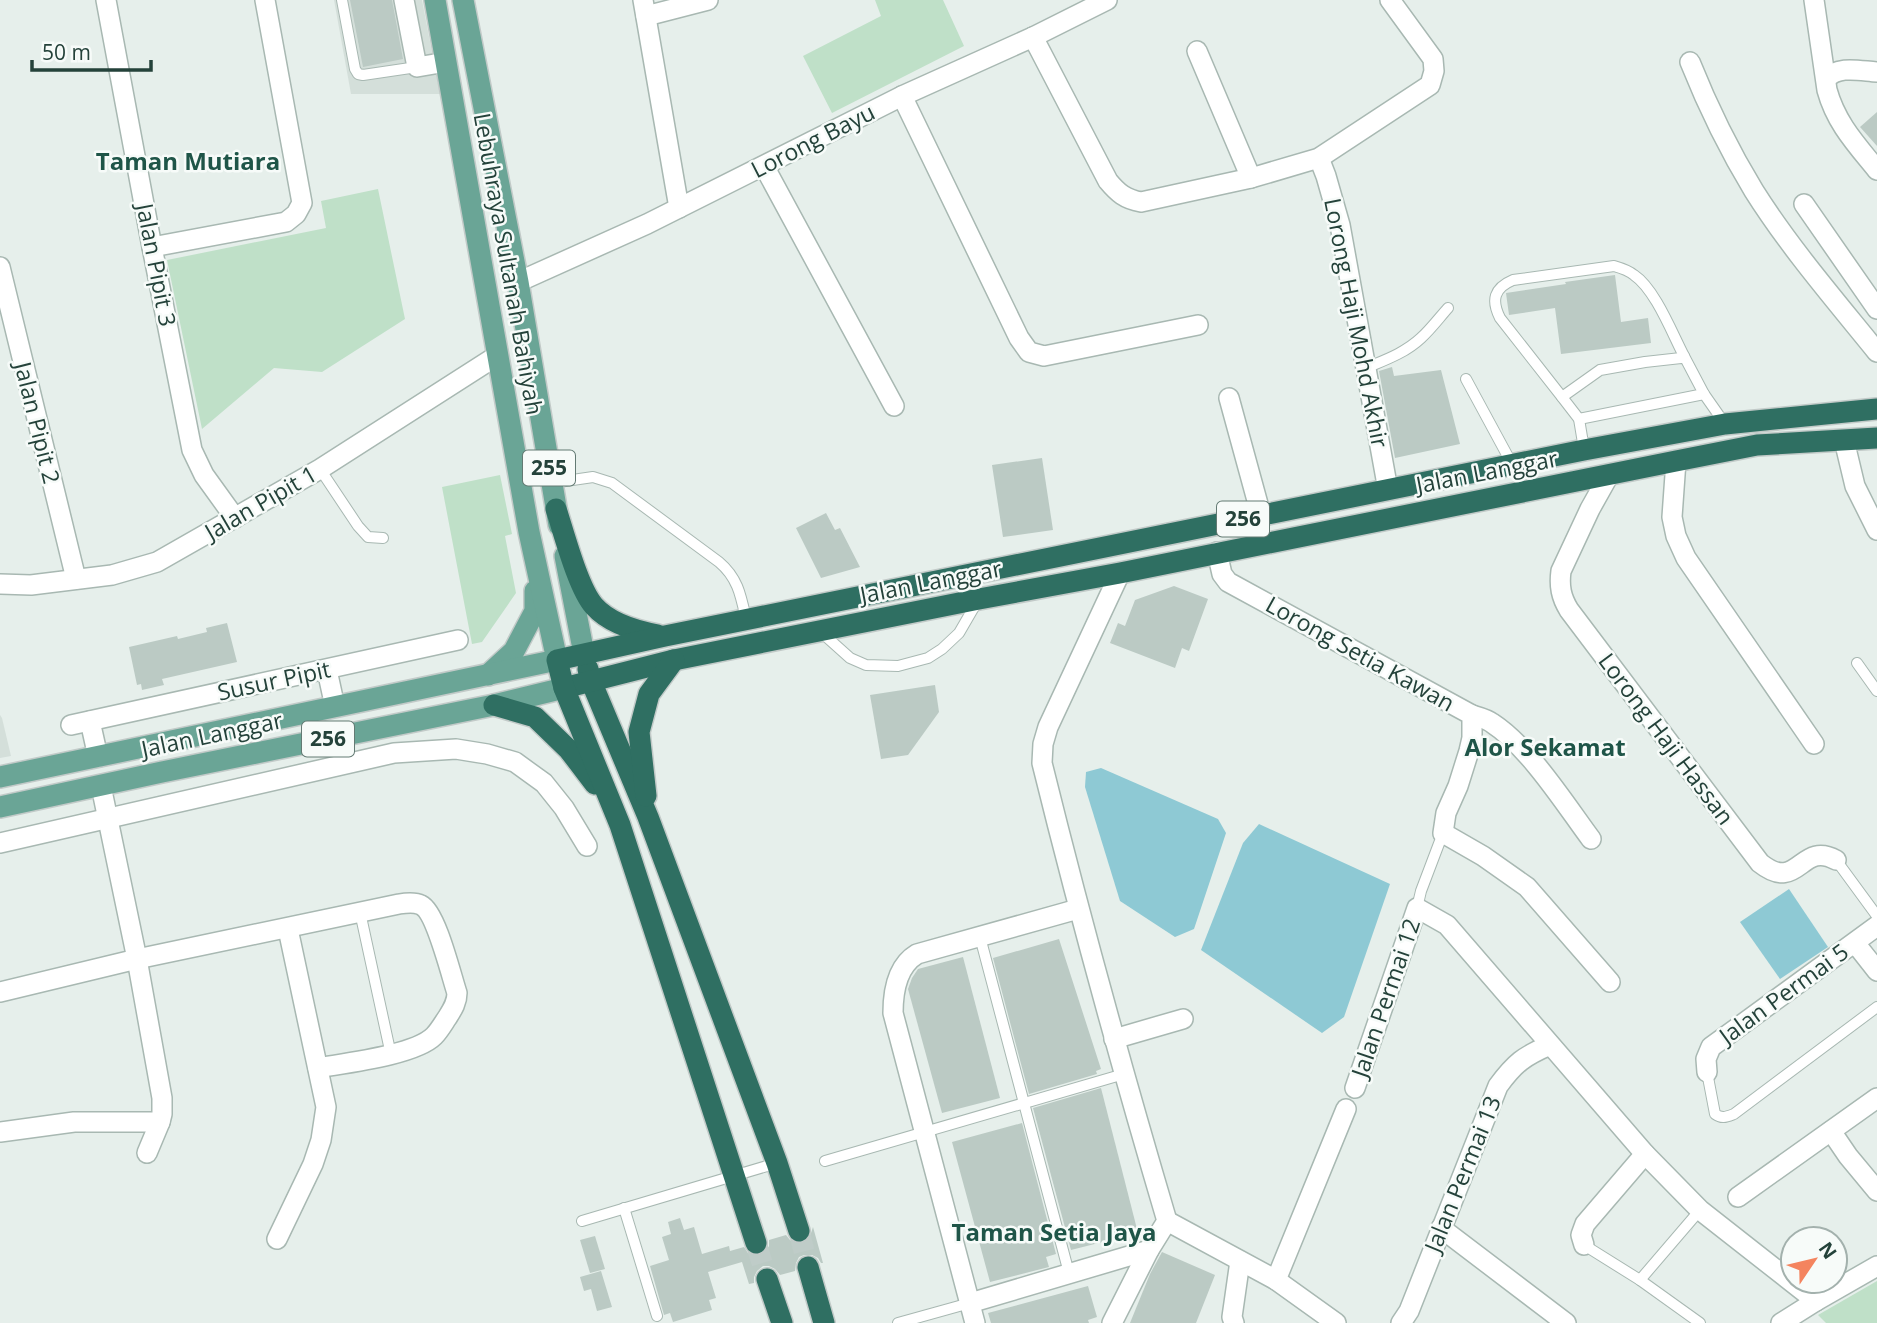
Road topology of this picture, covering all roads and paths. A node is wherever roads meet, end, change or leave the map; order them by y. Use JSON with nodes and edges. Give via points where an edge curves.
{"nodes":[{"id":1,"x":106,"y":0,"type":"edge"},
{"id":2,"x":265,"y":0,"type":"edge"},
{"id":3,"x":342,"y":0,"type":"edge"},
{"id":4,"x":404,"y":0,"type":"edge"},
{"id":5,"x":435,"y":0,"type":"edge"},
{"id":6,"x":463,"y":0,"type":"edge"},
{"id":7,"x":708,"y":0,"type":"edge"},
{"id":8,"x":1107,"y":0,"type":"edge"},
{"id":9,"x":1390,"y":0,"type":"edge"},
{"id":10,"x":1814,"y":0,"type":"edge"},
{"id":11,"x":645,"y":8,"type":"edge"},
{"id":12,"x":1033,"y":37,"type":"junction"},
{"id":13,"x":1197,"y":51,"type":"dead end"},
{"id":14,"x":446,"y":62,"type":"junction"},
{"id":15,"x":1690,"y":62,"type":"dead end"},
{"id":16,"x":416,"y":67,"type":"junction"},
{"id":17,"x":1877,"y":72,"type":"edge"},
{"id":18,"x":1826,"y":79,"type":"junction"},
{"id":19,"x":902,"y":96,"type":"junction"},
{"id":20,"x":1319,"y":158,"type":"junction"},
{"id":21,"x":764,"y":166,"type":"junction"},
{"id":22,"x":1877,"y":170,"type":"edge"},
{"id":23,"x":1251,"y":178,"type":"junction"},
{"id":24,"x":1804,"y":204,"type":"dead end"},
{"id":25,"x":679,"y":208,"type":"junction"},
{"id":26,"x":478,"y":238,"type":"junction"},
{"id":27,"x":152,"y":247,"type":"junction"},
{"id":28,"x":0,"y":267,"type":"edge"},
{"id":29,"x":518,"y":282,"type":"junction"},
{"id":30,"x":1448,"y":308,"type":"dead end"},
{"id":31,"x":1877,"y":309,"type":"edge"},
{"id":32,"x":1198,"y":325,"type":"dead end"},
{"id":33,"x":7,"y":328,"type":"edge"},
{"id":34,"x":496,"y":346,"type":"junction"},
{"id":35,"x":1877,"y":352,"type":"edge"},
{"id":36,"x":1684,"y":356,"type":"junction"},
{"id":37,"x":1365,"y":368,"type":"junction"},
{"id":38,"x":1466,"y":379,"type":"dead end"},
{"id":39,"x":1704,"y":394,"type":"junction"},
{"id":40,"x":1562,"y":397,"type":"junction"},
{"id":41,"x":1229,"y":398,"type":"dead end"},
{"id":42,"x":894,"y":406,"type":"dead end"},
{"id":43,"x":1877,"y":409,"type":"edge"},
{"id":44,"x":1823,"y":415,"type":"junction"},
{"id":45,"x":1579,"y":419,"type":"junction"},
{"id":46,"x":1725,"y":424,"type":"junction"},
{"id":47,"x":1877,"y":438,"type":"edge"},
{"id":48,"x":1835,"y":441,"type":"junction"},
{"id":49,"x":1584,"y":450,"type":"junction"},
{"id":50,"x":1676,"y":461,"type":"junction"},
{"id":51,"x":1512,"y":464,"type":"junction"},
{"id":52,"x":320,"y":469,"type":"junction"},
{"id":53,"x":1609,"y":475,"type":"junction"},
{"id":54,"x":552,"y":483,"type":"junction"},
{"id":55,"x":1388,"y":489,"type":"junction"},
{"id":56,"x":556,"y":509,"type":"junction"},
{"id":57,"x":1261,"y":515,"type":"junction"},
{"id":58,"x":235,"y":518,"type":"junction"},
{"id":59,"x":1877,"y":530,"type":"edge"},
{"id":60,"x":529,"y":532,"type":"junction"},
{"id":61,"x":383,"y":538,"type":"dead end"},
{"id":62,"x":1217,"y":552,"type":"junction"},
{"id":63,"x":1120,"y":573,"type":"junction"},
{"id":64,"x":76,"y":579,"type":"junction"},
{"id":65,"x":0,"y":584,"type":"edge"},
{"id":66,"x":979,"y":599,"type":"junction"},
{"id":67,"x":746,"y":619,"type":"junction"},
{"id":68,"x":820,"y":631,"type":"junction"},
{"id":69,"x":665,"y":636,"type":"junction"},
{"id":70,"x":458,"y":640,"type":"dead end"},
{"id":71,"x":584,"y":654,"type":"junction"},
{"id":72,"x":557,"y":660,"type":"junction"},
{"id":73,"x":674,"y":660,"type":"junction"},
{"id":74,"x":1857,"y":663,"type":"dead end"},
{"id":75,"x":327,"y":670,"type":"junction"},
{"id":76,"x":486,"y":676,"type":"junction"},
{"id":77,"x":591,"y":681,"type":"junction"},
{"id":78,"x":564,"y":688,"type":"junction"},
{"id":79,"x":1877,"y":691,"type":"edge"},
{"id":80,"x":494,"y":705,"type":"junction"},
{"id":81,"x":335,"y":707,"type":"junction"},
{"id":82,"x":1472,"y":715,"type":"junction"},
{"id":83,"x":90,"y":721,"type":"junction"},
{"id":84,"x":71,"y":725,"type":"dead end"},
{"id":85,"x":1814,"y":744,"type":"dead end"},
{"id":86,"x":98,"y":757,"type":"junction"},
{"id":87,"x":76,"y":762,"type":"junction"},
{"id":88,"x":0,"y":777,"type":"edge"},
{"id":89,"x":99,"y":799,"type":"junction"},
{"id":90,"x":0,"y":807,"type":"edge"},
{"id":91,"x":648,"y":817,"type":"junction"},
{"id":92,"x":620,"y":825,"type":"junction"},
{"id":93,"x":1443,"y":833,"type":"junction"},
{"id":94,"x":1591,"y":839,"type":"dead end"},
{"id":95,"x":0,"y":843,"type":"edge"},
{"id":96,"x":587,"y":846,"type":"dead end"},
{"id":97,"x":1836,"y":860,"type":"joint"},
{"id":98,"x":1417,"y":908,"type":"junction"},
{"id":99,"x":1079,"y":909,"type":"junction"},
{"id":100,"x":360,"y":912,"type":"junction"},
{"id":101,"x":1877,"y":916,"type":"edge"},
{"id":102,"x":1877,"y":926,"type":"edge"},
{"id":103,"x":288,"y":929,"type":"junction"},
{"id":104,"x":980,"y":936,"type":"junction"},
{"id":105,"x":1855,"y":943,"type":"junction"},
{"id":106,"x":137,"y":959,"type":"junction"},
{"id":107,"x":1877,"y":971,"type":"edge"},
{"id":108,"x":1610,"y":982,"type":"dead end"},
{"id":109,"x":0,"y":992,"type":"edge"},
{"id":110,"x":1877,"y":1007,"type":"edge"},
{"id":111,"x":1183,"y":1019,"type":"dead end"},
{"id":112,"x":1114,"y":1039,"type":"junction"},
{"id":113,"x":1550,"y":1045,"type":"junction"},
{"id":114,"x":391,"y":1055,"type":"junction"},
{"id":115,"x":318,"y":1068,"type":"junction"},
{"id":116,"x":1707,"y":1072,"type":"joint"},
{"id":117,"x":1124,"y":1074,"type":"junction"},
{"id":118,"x":1355,"y":1088,"type":"dead end"},
{"id":119,"x":1877,"y":1098,"type":"edge"},
{"id":120,"x":1023,"y":1104,"type":"junction"},
{"id":121,"x":1346,"y":1109,"type":"dead end"},
{"id":122,"x":160,"y":1122,"type":"junction"},
{"id":123,"x":1830,"y":1131,"type":"junction"},
{"id":124,"x":0,"y":1132,"type":"edge"},
{"id":125,"x":923,"y":1133,"type":"junction"},
{"id":126,"x":147,"y":1153,"type":"dead end"},
{"id":127,"x":1645,"y":1154,"type":"junction"},
{"id":128,"x":825,"y":1161,"type":"dead end"},
{"id":129,"x":777,"y":1163,"type":"junction"},
{"id":130,"x":735,"y":1175,"type":"junction"},
{"id":131,"x":1877,"y":1191,"type":"edge"},
{"id":132,"x":1738,"y":1197,"type":"dead end"},
{"id":133,"x":624,"y":1208,"type":"junction"},
{"id":134,"x":1700,"y":1210,"type":"junction"},
{"id":135,"x":582,"y":1221,"type":"dead end"},
{"id":136,"x":1167,"y":1221,"type":"junction"},
{"id":137,"x":1441,"y":1228,"type":"junction"},
{"id":138,"x":799,"y":1231,"type":"tunnel mouth"},
{"id":139,"x":277,"y":1239,"type":"dead end"},
{"id":140,"x":757,"y":1243,"type":"tunnel mouth"},
{"id":141,"x":1584,"y":1245,"type":"joint"},
{"id":142,"x":1149,"y":1250,"type":"junction"},
{"id":143,"x":1240,"y":1261,"type":"junction"},
{"id":144,"x":1877,"y":1266,"type":"edge"},
{"id":145,"x":808,"y":1267,"type":"tunnel mouth"},
{"id":146,"x":1069,"y":1273,"type":"junction"},
{"id":147,"x":767,"y":1279,"type":"tunnel mouth"},
{"id":148,"x":1276,"y":1280,"type":"junction"},
{"id":149,"x":1640,"y":1280,"type":"junction"},
{"id":150,"x":1816,"y":1301,"type":"junction"},
{"id":151,"x":970,"y":1303,"type":"junction"},
{"id":152,"x":657,"y":1316,"type":"dead end"},
{"id":153,"x":782,"y":1323,"type":"edge"},
{"id":154,"x":824,"y":1323,"type":"edge"},
{"id":155,"x":898,"y":1323,"type":"edge"},
{"id":156,"x":975,"y":1323,"type":"edge"},
{"id":157,"x":1112,"y":1323,"type":"edge"},
{"id":158,"x":1234,"y":1323,"type":"edge"},
{"id":159,"x":1336,"y":1323,"type":"edge"},
{"id":160,"x":1401,"y":1323,"type":"edge"},
{"id":161,"x":1566,"y":1323,"type":"edge"},
{"id":162,"x":1700,"y":1323,"type":"edge"},
{"id":163,"x":1781,"y":1323,"type":"edge"}],
"edges":[{"from":1,"to":27,"type":"street","name":"Jalan Pipit 3"},
{"from":2,"to":27,"type":"street","via":[[302,203],[286,222]]},
{"from":3,"to":16,"type":"lane","via":[[358,74]]},
{"from":4,"to":16,"type":"street"},
{"from":5,"to":14,"type":"main road","name":"Lebuhraya Sultanah Bahiyah","number":"255"},
{"from":6,"to":29,"type":"main road","name":"Lebuhraya Sultanah Bahiyah","number":"255"},
{"from":7,"to":11,"type":"street"},
{"from":8,"to":12,"type":"street","name":"Lorong Bayu"},
{"from":9,"to":20,"type":"street","via":[[1433,59],[1430,85]]},
{"from":10,"to":18,"type":"street"},
{"from":11,"to":25,"type":"street"},
{"from":12,"to":19,"type":"street","name":"Lorong Bayu"},
{"from":12,"to":23,"type":"street","via":[[1098,165],[1118,194],[1141,202]]},
{"from":13,"to":23,"type":"street"},
{"from":14,"to":16,"type":"street"},
{"from":14,"to":26,"type":"main road","name":"Lebuhraya Sultanah Bahiyah","number":"255"},
{"from":15,"to":35,"type":"street","via":[[1720,131],[1755,192]]},
{"from":17,"to":18,"type":"street","via":[[1840,70]]},
{"from":18,"to":22,"type":"street","via":[[1836,117]]},
{"from":19,"to":21,"type":"street","name":"Lorong Bayu"},
{"from":19,"to":32,"type":"street","via":[[1029,352],[1044,356]]},
{"from":20,"to":23,"type":"street"},
{"from":20,"to":37,"type":"street","name":"Lorong Haji Mohd Akhir","via":[[1340,225]]},
{"from":21,"to":25,"type":"street","name":"Lorong Bayu"},
{"from":21,"to":42,"type":"street"},
{"from":24,"to":31,"type":"street"},
{"from":25,"to":29,"type":"street","name":"Lorong Bayu"},
{"from":26,"to":29,"type":"main road"},
{"from":26,"to":34,"type":"main road","name":"Lebuhraya Sultanah Bahiyah","number":"255"},
{"from":27,"to":58,"type":"street","name":"Jalan Pipit 3","via":[[192,450]]},
{"from":28,"to":33,"type":"street","name":"Jalan Pipit 2"},
{"from":29,"to":34,"type":"main road","via":[[503,306]]},
{"from":29,"to":54,"type":"main road","name":"Lebuhraya Sultanah Bahiyah","number":"255"},
{"from":30,"to":37,"type":"lane","via":[[1411,346]]},
{"from":33,"to":64,"type":"street","name":"Jalan Pipit 2"},
{"from":34,"to":52,"type":"street","name":"Jalan Pipit 1"},
{"from":34,"to":60,"type":"main road","name":"Lebuhraya Sultanah Bahiyah","number":"255"},
{"from":36,"to":39,"type":"lane"},
{"from":36,"to":40,"type":"lane","via":[[1600,370]]},
{"from":36,"to":40,"type":"lane","via":[[1651,292],[1625,270],[1614,266],[1502,284],[1495,297],[1500,318]]},
{"from":37,"to":55,"type":"street","name":"Lorong Haji Mohd Akhir"},
{"from":38,"to":51,"type":"lane"},
{"from":39,"to":45,"type":"lane"},
{"from":39,"to":46,"type":"lane"},
{"from":40,"to":45,"type":"lane"},
{"from":41,"to":57,"type":"street"},
{"from":43,"to":44,"type":"highway","name":"Jalan Langgar","number":"256"},
{"from":44,"to":46,"type":"highway","name":"Jalan Langgar","number":"256"},
{"from":44,"to":48,"type":"highway","via":[[1836,425]]},
{"from":45,"to":49,"type":"lane"},
{"from":46,"to":49,"type":"highway","name":"Jalan Langgar","number":"256"},
{"from":47,"to":48,"type":"highway","name":"Jalan Langgar","number":"256"},
{"from":48,"to":50,"type":"highway","name":"Jalan Langgar","number":"256","via":[[1757,445]]},
{"from":48,"to":59,"type":"street"},
{"from":49,"to":51,"type":"highway","name":"Jalan Langgar","number":"256"},
{"from":50,"to":53,"type":"highway","name":"Jalan Langgar","number":"256"},
{"from":50,"to":85,"type":"street","via":[[1672,517],[1686,558]]},
{"from":51,"to":55,"type":"highway","name":"Jalan Langgar","number":"256"},
{"from":52,"to":58,"type":"street","name":"Jalan Pipit 1"},
{"from":52,"to":61,"type":"lane","via":[[368,537]]},
{"from":53,"to":62,"type":"highway","name":"Jalan Langgar","number":"256"},
{"from":53,"to":97,"type":"street","name":"Lorong Haji Hassan","via":[[1561,571],[1561,594],[1569,610],[1760,863],[1782,874],[1816,856]]},
{"from":54,"to":56,"type":"main road","name":"Lebuhraya Sultanah Bahiyah","number":"255"},
{"from":54,"to":67,"type":"lane","via":[[593,477],[612,484],[731,573]]},
{"from":55,"to":57,"type":"highway","name":"Jalan Langgar","number":"256"},
{"from":56,"to":69,"type":"highway","via":[[582,585],[594,606],[639,632]]},
{"from":56,"to":71,"type":"main road","name":"Lebuhraya Sultanah Bahiyah","number":"255"},
{"from":57,"to":67,"type":"highway","name":"Jalan Langgar","number":"256"},
{"from":58,"to":64,"type":"street","name":"Jalan Pipit 1","via":[[157,562]]},
{"from":60,"to":72,"type":"main road","name":"Lebuhraya Sultanah Bahiyah","number":"255"},
{"from":60,"to":76,"type":"main road","via":[[535,611],[514,651]]},
{"from":62,"to":63,"type":"highway","name":"Jalan Langgar","number":"256"},
{"from":62,"to":82,"type":"street","name":"Lorong Setia Kawan","via":[[1228,582]]},
{"from":63,"to":66,"type":"highway","name":"Jalan Langgar","number":"256"},
{"from":63,"to":99,"type":"street","via":[[1043,744],[1042,763]]},
{"from":64,"to":65,"type":"street","name":"Jalan Pipit 1"},
{"from":66,"to":68,"type":"highway","name":"Jalan Langgar","number":"256"},
{"from":66,"to":68,"type":"lane","via":[[960,633],[942,649],[898,666],[866,665],[850,659]]},
{"from":67,"to":69,"type":"highway","name":"Jalan Langgar","number":"256"},
{"from":68,"to":73,"type":"highway","name":"Jalan Langgar","number":"256"},
{"from":69,"to":71,"type":"highway","name":"Jalan Langgar","number":"256"},
{"from":70,"to":75,"type":"street","name":"Susur Pipit"},
{"from":71,"to":72,"type":"highway","name":"Jalan Langgar","number":"256"},
{"from":71,"to":77,"type":"highway","number":"255"},
{"from":72,"to":76,"type":"main road","name":"Jalan Langgar","number":"256"},
{"from":72,"to":78,"type":"highway","number":"255"},
{"from":73,"to":77,"type":"highway","name":"Jalan Langgar","number":"256"},
{"from":73,"to":91,"type":"highway","via":[[649,694],[639,732]]},
{"from":74,"to":79,"type":"lane"},
{"from":75,"to":81,"type":"street"},
{"from":75,"to":83,"type":"street","name":"Susur Pipit"},
{"from":76,"to":81,"type":"main road","name":"Jalan Langgar","number":"256"},
{"from":77,"to":78,"type":"highway","name":"Jalan Langgar","number":"256"},
{"from":77,"to":91,"type":"highway"},
{"from":78,"to":80,"type":"main road","name":"Jalan Langgar","number":"256"},
{"from":78,"to":92,"type":"highway"},
{"from":80,"to":89,"type":"main road","name":"Jalan Langgar","number":"256","via":[[162,772]]},
{"from":80,"to":92,"type":"highway","via":[[535,718],[595,784]]},
{"from":81,"to":86,"type":"main road","name":"Jalan Langgar","number":"256"},
{"from":82,"to":93,"type":"street","name":"Lorong Setia Kawan","via":[[1469,751]]},
{"from":82,"to":94,"type":"street","via":[[1492,723],[1515,742]]},
{"from":83,"to":84,"type":"street","name":"Susur Pipit"},
{"from":83,"to":86,"type":"street"},
{"from":86,"to":87,"type":"main road","name":"Jalan Langgar","number":"256"},
{"from":87,"to":88,"type":"main road","name":"Jalan Langgar","number":"256"},
{"from":87,"to":89,"type":"main road","via":[[97,775]]},
{"from":89,"to":90,"type":"main road","name":"Jalan Langgar","number":"256"},
{"from":89,"to":95,"type":"street"},
{"from":89,"to":96,"type":"street","via":[[394,753],[456,749],[515,762],[544,783]]},
{"from":89,"to":106,"type":"street"},
{"from":91,"to":129,"type":"highway"},
{"from":92,"to":130,"type":"highway"},
{"from":93,"to":98,"type":"lane"},
{"from":93,"to":108,"type":"street","via":[[1527,887]]},
{"from":97,"to":101,"type":"lane","name":"Lorong Haji Hassan"},
{"from":98,"to":113,"type":"street","via":[[1447,925]]},
{"from":98,"to":118,"type":"street","name":"Jalan Permai 12"},
{"from":99,"to":104,"type":"street"},
{"from":99,"to":112,"type":"street"},
{"from":100,"to":103,"type":"street"},
{"from":100,"to":114,"type":"lane"},
{"from":100,"to":114,"type":"street","via":[[408,903],[422,905],[436,926],[457,993],[433,1038]]},
{"from":102,"to":105,"type":"street","name":"Jalan Permai 5"},
{"from":103,"to":106,"type":"street"},
{"from":103,"to":115,"type":"street"},
{"from":104,"to":120,"type":"lane"},
{"from":104,"to":125,"type":"street","via":[[916,954],[895,986],[893,1013]]},
{"from":105,"to":107,"type":"street"},
{"from":105,"to":116,"type":"street","name":"Jalan Permai 5","via":[[1712,1047],[1706,1059]]},
{"from":106,"to":109,"type":"street"},
{"from":106,"to":122,"type":"street","via":[[162,1098]]},
{"from":110,"to":116,"type":"lane","via":[[1725,1118],[1715,1114]]},
{"from":111,"to":112,"type":"street"},
{"from":112,"to":117,"type":"street"},
{"from":113,"to":127,"type":"street"},
{"from":113,"to":137,"type":"street","name":"Jalan Permai 13","via":[[1529,1054],[1498,1086]]},
{"from":114,"to":115,"type":"street"},
{"from":115,"to":139,"type":"street","via":[[326,1107],[321,1140]]},
{"from":117,"to":120,"type":"lane"},
{"from":117,"to":136,"type":"street"},
{"from":119,"to":123,"type":"street"},
{"from":120,"to":125,"type":"lane"},
{"from":120,"to":146,"type":"lane"},
{"from":121,"to":148,"type":"street"},
{"from":122,"to":124,"type":"street","via":[[75,1122]]},
{"from":122,"to":126,"type":"street"},
{"from":123,"to":131,"type":"street"},
{"from":123,"to":132,"type":"street"},
{"from":125,"to":128,"type":"lane"},
{"from":125,"to":151,"type":"street"},
{"from":127,"to":134,"type":"street"},
{"from":127,"to":141,"type":"street","via":[[1585,1224]]},
{"from":129,"to":130,"type":"lane"},
{"from":129,"to":138,"type":"highway"},
{"from":130,"to":133,"type":"lane"},
{"from":130,"to":140,"type":"highway"},
{"from":133,"to":135,"type":"lane"},
{"from":133,"to":152,"type":"lane"},
{"from":134,"to":149,"type":"lane"},
{"from":134,"to":150,"type":"street"},
{"from":136,"to":142,"type":"street"},
{"from":136,"to":143,"type":"street"},
{"from":137,"to":160,"type":"street","name":"Jalan Permai 13"},
{"from":137,"to":161,"type":"street"},
{"from":141,"to":149,"type":"lane"},
{"from":142,"to":146,"type":"street"},
{"from":142,"to":157,"type":"street"},
{"from":143,"to":148,"type":"street"},
{"from":143,"to":158,"type":"street"},
{"from":144,"to":150,"type":"street"},
{"from":145,"to":154,"type":"highway"},
{"from":146,"to":151,"type":"street"},
{"from":147,"to":153,"type":"highway"},
{"from":148,"to":159,"type":"street"},
{"from":149,"to":162,"type":"lane"},
{"from":150,"to":163,"type":"street"},
{"from":151,"to":155,"type":"lane"},
{"from":151,"to":156,"type":"street"}]}
